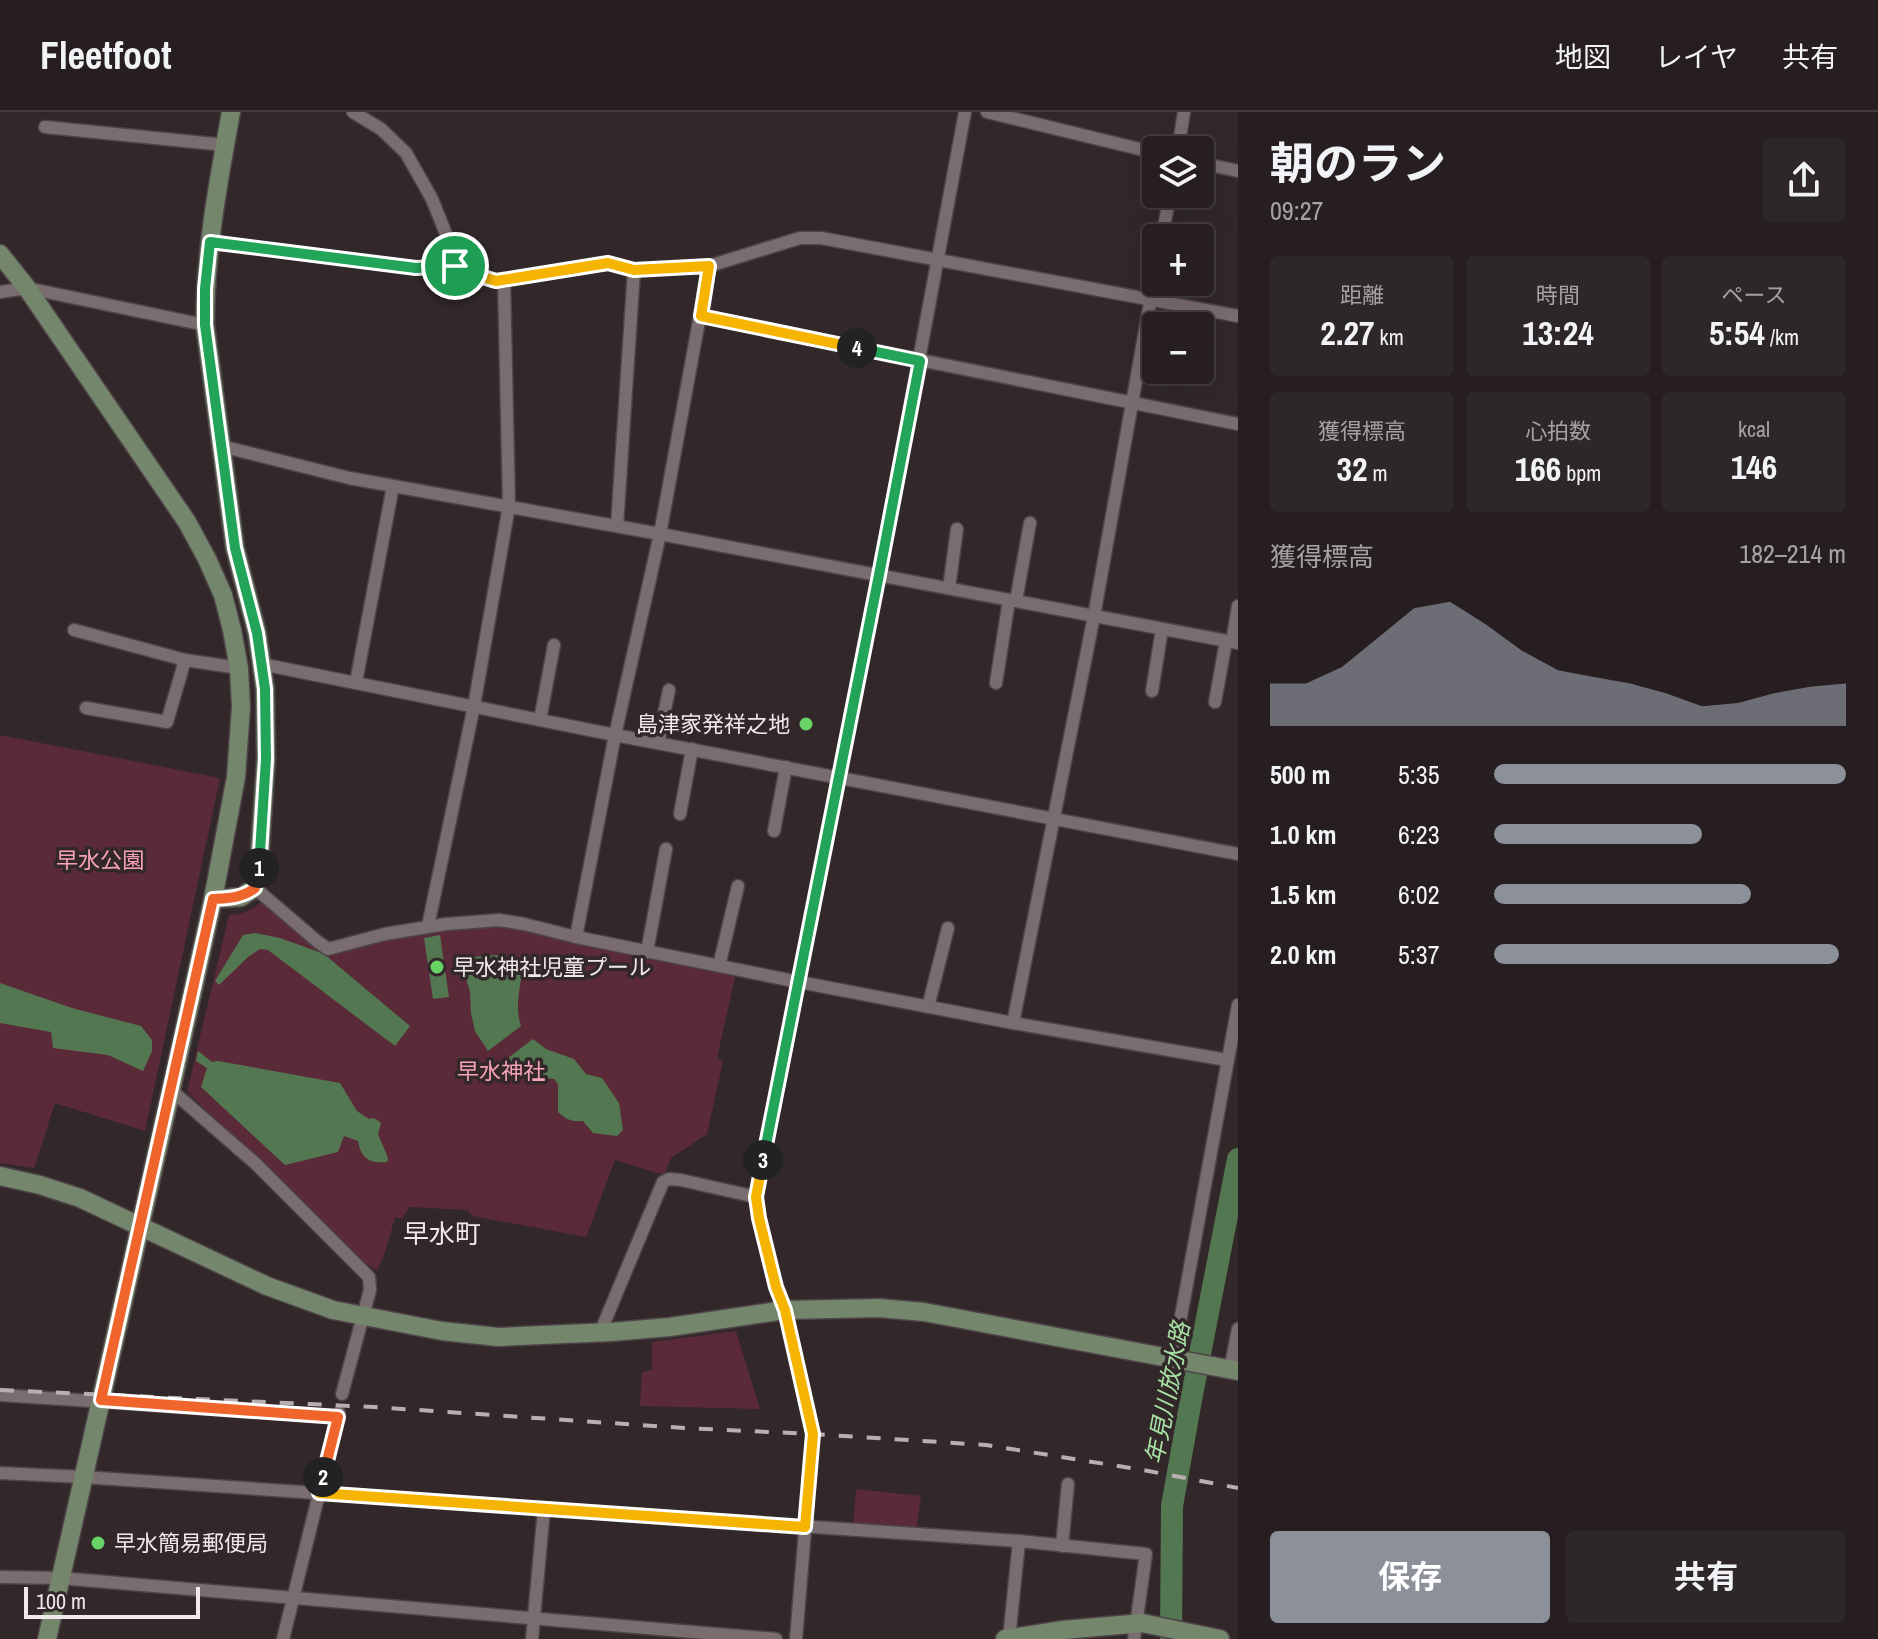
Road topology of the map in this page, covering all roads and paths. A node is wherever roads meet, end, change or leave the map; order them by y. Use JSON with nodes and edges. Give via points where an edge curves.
{"nodes":[{"id":1,"x":231,"y":112,"type":"edge"},
{"id":2,"x":353,"y":112,"type":"edge"},
{"id":3,"x":965,"y":112,"type":"edge"},
{"id":4,"x":987,"y":112,"type":"edge"},
{"id":5,"x":1184,"y":112,"type":"edge"},
{"id":6,"x":45,"y":127,"type":"dead end"},
{"id":7,"x":1180,"y":136,"type":"edge"},
{"id":8,"x":225,"y":145,"type":"junction"},
{"id":9,"x":1142,"y":150,"type":"edge"},
{"id":10,"x":1214,"y":166,"type":"edge"},
{"id":11,"x":1238,"y":171,"type":"edge"},
{"id":12,"x":210,"y":242,"type":"junction"},
{"id":13,"x":0,"y":254,"type":"edge"},
{"id":14,"x":938,"y":260,"type":"junction"},
{"id":15,"x":455,"y":266,"type":"junction"},
{"id":16,"x":709,"y":266,"type":"junction"},
{"id":17,"x":634,"y":270,"type":"junction"},
{"id":18,"x":504,"y":279,"type":"junction"},
{"id":19,"x":27,"y":288,"type":"junction"},
{"id":20,"x":0,"y":292,"type":"edge"},
{"id":21,"x":1151,"y":296,"type":"edge"},
{"id":22,"x":1150,"y":300,"type":"junction"},
{"id":23,"x":701,"y":316,"type":"junction"},
{"id":24,"x":1238,"y":316,"type":"edge"},
{"id":25,"x":205,"y":325,"type":"junction"},
{"id":26,"x":920,"y":361,"type":"junction"},
{"id":27,"x":1131,"y":403,"type":"junction"},
{"id":28,"x":1238,"y":424,"type":"edge"},
{"id":29,"x":221,"y":446,"type":"junction"},
{"id":30,"x":393,"y":486,"type":"junction"},
{"id":31,"x":509,"y":506,"type":"junction"},
{"id":32,"x":1030,"y":523,"type":"dead end"},
{"id":33,"x":617,"y":526,"type":"junction"},
{"id":34,"x":957,"y":529,"type":"dead end"},
{"id":35,"x":660,"y":534,"type":"junction"},
{"id":36,"x":879,"y":575,"type":"junction"},
{"id":37,"x":949,"y":588,"type":"junction"},
{"id":38,"x":1012,"y":600,"type":"junction"},
{"id":39,"x":1238,"y":606,"type":"edge"},
{"id":40,"x":1094,"y":616,"type":"junction"},
{"id":41,"x":1162,"y":629,"type":"junction"},
{"id":42,"x":74,"y":630,"type":"dead end"},
{"id":43,"x":1232,"y":642,"type":"edge"},
{"id":44,"x":554,"y":645,"type":"dead end"},
{"id":45,"x":185,"y":660,"type":"junction"},
{"id":46,"x":261,"y":664,"type":"junction"},
{"id":47,"x":239,"y":668,"type":"junction"},
{"id":48,"x":356,"y":682,"type":"junction"},
{"id":49,"x":996,"y":683,"type":"dead end"},
{"id":50,"x":669,"y":690,"type":"dead end"},
{"id":51,"x":1152,"y":691,"type":"dead end"},
{"id":52,"x":1215,"y":702,"type":"dead end"},
{"id":53,"x":474,"y":706,"type":"junction"},
{"id":54,"x":86,"y":708,"type":"dead end"},
{"id":55,"x":540,"y":720,"type":"junction"},
{"id":56,"x":615,"y":735,"type":"junction"},
{"id":57,"x":658,"y":743,"type":"junction"},
{"id":58,"x":692,"y":749,"type":"junction"},
{"id":59,"x":786,"y":767,"type":"junction"},
{"id":60,"x":839,"y":777,"type":"junction"},
{"id":61,"x":680,"y":814,"type":"dead end"},
{"id":62,"x":1055,"y":819,"type":"junction"},
{"id":63,"x":774,"y":831,"type":"dead end"},
{"id":64,"x":666,"y":849,"type":"dead end"},
{"id":65,"x":1238,"y":854,"type":"edge"},
{"id":66,"x":738,"y":886,"type":"dead end"},
{"id":67,"x":255,"y":888,"type":"junction"},
{"id":68,"x":213,"y":899,"type":"junction"},
{"id":69,"x":428,"y":926,"type":"junction"},
{"id":70,"x":948,"y":928,"type":"dead end"},
{"id":71,"x":576,"y":937,"type":"junction"},
{"id":72,"x":647,"y":952,"type":"junction"},
{"id":73,"x":719,"y":966,"type":"junction"},
{"id":74,"x":799,"y":982,"type":"junction"},
{"id":75,"x":1238,"y":1005,"type":"edge"},
{"id":76,"x":928,"y":1007,"type":"junction"},
{"id":77,"x":1013,"y":1023,"type":"junction"},
{"id":78,"x":1227,"y":1060,"type":"junction"},
{"id":79,"x":171,"y":1090,"type":"junction"},
{"id":80,"x":0,"y":1176,"type":"edge"},
{"id":81,"x":756,"y":1197,"type":"junction"},
{"id":82,"x":141,"y":1227,"type":"junction"},
{"id":83,"x":785,"y":1310,"type":"junction"},
{"id":84,"x":363,"y":1317,"type":"junction"},
{"id":85,"x":1238,"y":1329,"type":"edge"},
{"id":86,"x":600,"y":1333,"type":"junction"},
{"id":87,"x":1173,"y":1360,"type":"junction"},
{"id":88,"x":1230,"y":1370,"type":"edge"},
{"id":89,"x":342,"y":1394,"type":"dead end"},
{"id":90,"x":0,"y":1395,"type":"edge"},
{"id":91,"x":101,"y":1400,"type":"junction"},
{"id":92,"x":0,"y":1473,"type":"edge"},
{"id":93,"x":83,"y":1477,"type":"junction"},
{"id":94,"x":1068,"y":1484,"type":"dead end"},
{"id":95,"x":319,"y":1493,"type":"junction"},
{"id":96,"x":544,"y":1509,"type":"junction"},
{"id":97,"x":805,"y":1527,"type":"junction"},
{"id":98,"x":1019,"y":1541,"type":"junction"},
{"id":99,"x":1062,"y":1546,"type":"junction"},
{"id":100,"x":0,"y":1577,"type":"edge"},
{"id":101,"x":60,"y":1578,"type":"junction"},
{"id":102,"x":293,"y":1598,"type":"junction"},
{"id":103,"x":534,"y":1619,"type":"junction"},
{"id":104,"x":1137,"y":1629,"type":"edge"},
{"id":105,"x":47,"y":1639,"type":"edge"},
{"id":106,"x":283,"y":1639,"type":"edge"},
{"id":107,"x":532,"y":1639,"type":"edge"},
{"id":108,"x":776,"y":1639,"type":"edge"},
{"id":109,"x":796,"y":1639,"type":"edge"},
{"id":110,"x":1008,"y":1639,"type":"edge"},
{"id":111,"x":1220,"y":1639,"type":"edge"}],
"edges":[{"from":1,"to":8,"type":"street"},
{"from":2,"to":15,"type":"street","via":[[406,153],[432,199]]},
{"from":3,"to":14,"type":"street"},
{"from":4,"to":9,"type":"street"},
{"from":5,"to":7,"type":"street"},
{"from":6,"to":8,"type":"street"},
{"from":8,"to":12,"type":"street"},
{"from":10,"to":11,"type":"street"},
{"from":12,"to":15,"type":"street","via":[[416,268]]},
{"from":12,"to":25,"type":"street"},
{"from":13,"to":19,"type":"street"},
{"from":14,"to":16,"type":"street","via":[[800,238]]},
{"from":14,"to":22,"type":"street"},
{"from":14,"to":26,"type":"street"},
{"from":15,"to":18,"type":"street"},
{"from":16,"to":17,"type":"street"},
{"from":16,"to":23,"type":"street"},
{"from":17,"to":18,"type":"street","via":[[608,263]]},
{"from":17,"to":33,"type":"street"},
{"from":18,"to":31,"type":"street"},
{"from":19,"to":20,"type":"street"},
{"from":19,"to":25,"type":"street"},
{"from":19,"to":47,"type":"street","via":[[187,522],[223,595]]},
{"from":21,"to":22,"type":"street"},
{"from":22,"to":24,"type":"street"},
{"from":22,"to":27,"type":"street"},
{"from":23,"to":26,"type":"street"},
{"from":23,"to":35,"type":"street"},
{"from":25,"to":29,"type":"street"},
{"from":26,"to":27,"type":"street"},
{"from":26,"to":36,"type":"street"},
{"from":27,"to":28,"type":"street"},
{"from":27,"to":40,"type":"street"},
{"from":29,"to":30,"type":"street"},
{"from":29,"to":46,"type":"street","via":[[235,548]]},
{"from":30,"to":31,"type":"street"},
{"from":30,"to":48,"type":"street"},
{"from":31,"to":33,"type":"street"},
{"from":31,"to":53,"type":"street"},
{"from":32,"to":38,"type":"street"},
{"from":33,"to":35,"type":"street"},
{"from":34,"to":37,"type":"street"},
{"from":35,"to":36,"type":"street"},
{"from":35,"to":56,"type":"street"},
{"from":36,"to":37,"type":"street"},
{"from":36,"to":60,"type":"street"},
{"from":37,"to":38,"type":"street"},
{"from":38,"to":40,"type":"street"},
{"from":38,"to":49,"type":"street"},
{"from":39,"to":43,"type":"street"},
{"from":40,"to":41,"type":"street"},
{"from":40,"to":62,"type":"street"},
{"from":41,"to":43,"type":"street"},
{"from":41,"to":51,"type":"street"},
{"from":42,"to":45,"type":"street"},
{"from":43,"to":52,"type":"street"},
{"from":44,"to":55,"type":"street"},
{"from":45,"to":47,"type":"street"},
{"from":45,"to":54,"type":"street","via":[[167,722]]},
{"from":46,"to":48,"type":"street"},
{"from":46,"to":67,"type":"street","via":[[266,759]]},
{"from":47,"to":68,"type":"street","via":[[238,765]]},
{"from":48,"to":53,"type":"street"},
{"from":50,"to":57,"type":"street"},
{"from":53,"to":55,"type":"street"},
{"from":53,"to":69,"type":"street"},
{"from":55,"to":56,"type":"street"},
{"from":56,"to":57,"type":"street"},
{"from":56,"to":71,"type":"street"},
{"from":57,"to":58,"type":"street"},
{"from":58,"to":59,"type":"street"},
{"from":58,"to":61,"type":"street"},
{"from":59,"to":60,"type":"street"},
{"from":59,"to":63,"type":"street"},
{"from":60,"to":62,"type":"street"},
{"from":60,"to":74,"type":"street"},
{"from":62,"to":65,"type":"street"},
{"from":62,"to":77,"type":"street"},
{"from":64,"to":72,"type":"street"},
{"from":66,"to":73,"type":"street"},
{"from":67,"to":68,"type":"street","via":[[241,897]]},
{"from":67,"to":69,"type":"street","via":[[328,949]]},
{"from":68,"to":79,"type":"street"},
{"from":69,"to":71,"type":"street","via":[[499,920]]},
{"from":70,"to":76,"type":"street"},
{"from":71,"to":72,"type":"street"},
{"from":72,"to":73,"type":"street"},
{"from":73,"to":74,"type":"street"},
{"from":74,"to":76,"type":"street"},
{"from":74,"to":81,"type":"street"},
{"from":75,"to":78,"type":"street"},
{"from":76,"to":77,"type":"street"},
{"from":77,"to":78,"type":"street"},
{"from":78,"to":87,"type":"street"},
{"from":79,"to":82,"type":"street"},
{"from":79,"to":84,"type":"street","via":[[364,1270],[370,1283]]},
{"from":80,"to":82,"type":"street","via":[[80,1198]]},
{"from":81,"to":83,"type":"street"},
{"from":81,"to":86,"type":"street","via":[[681,1180],[663,1182]]},
{"from":82,"to":84,"type":"street","via":[[267,1286]]},
{"from":82,"to":91,"type":"street"},
{"from":83,"to":86,"type":"street"},
{"from":83,"to":87,"type":"street","via":[[924,1312]]},
{"from":83,"to":97,"type":"street","via":[[813,1434]]},
{"from":84,"to":86,"type":"street","via":[[498,1337]]},
{"from":84,"to":89,"type":"street"},
{"from":85,"to":88,"type":"street"},
{"from":87,"to":88,"type":"street"},
{"from":90,"to":91,"type":"street"},
{"from":91,"to":93,"type":"street"},
{"from":91,"to":95,"type":"street","via":[[339,1415]]},
{"from":92,"to":93,"type":"street"},
{"from":93,"to":95,"type":"street"},
{"from":93,"to":101,"type":"street"},
{"from":94,"to":99,"type":"street"},
{"from":95,"to":96,"type":"street"},
{"from":95,"to":102,"type":"street"},
{"from":96,"to":97,"type":"street"},
{"from":96,"to":103,"type":"street"},
{"from":97,"to":98,"type":"street"},
{"from":97,"to":109,"type":"street"},
{"from":98,"to":99,"type":"street"},
{"from":98,"to":110,"type":"street"},
{"from":99,"to":104,"type":"street","via":[[1146,1554]]},
{"from":100,"to":101,"type":"street"},
{"from":101,"to":102,"type":"street"},
{"from":101,"to":105,"type":"street"},
{"from":102,"to":103,"type":"street"},
{"from":102,"to":106,"type":"street"},
{"from":103,"to":107,"type":"street"},
{"from":103,"to":108,"type":"street"},
{"from":104,"to":110,"type":"street","via":[[1063,1630]]},
{"from":104,"to":111,"type":"street"}]}
